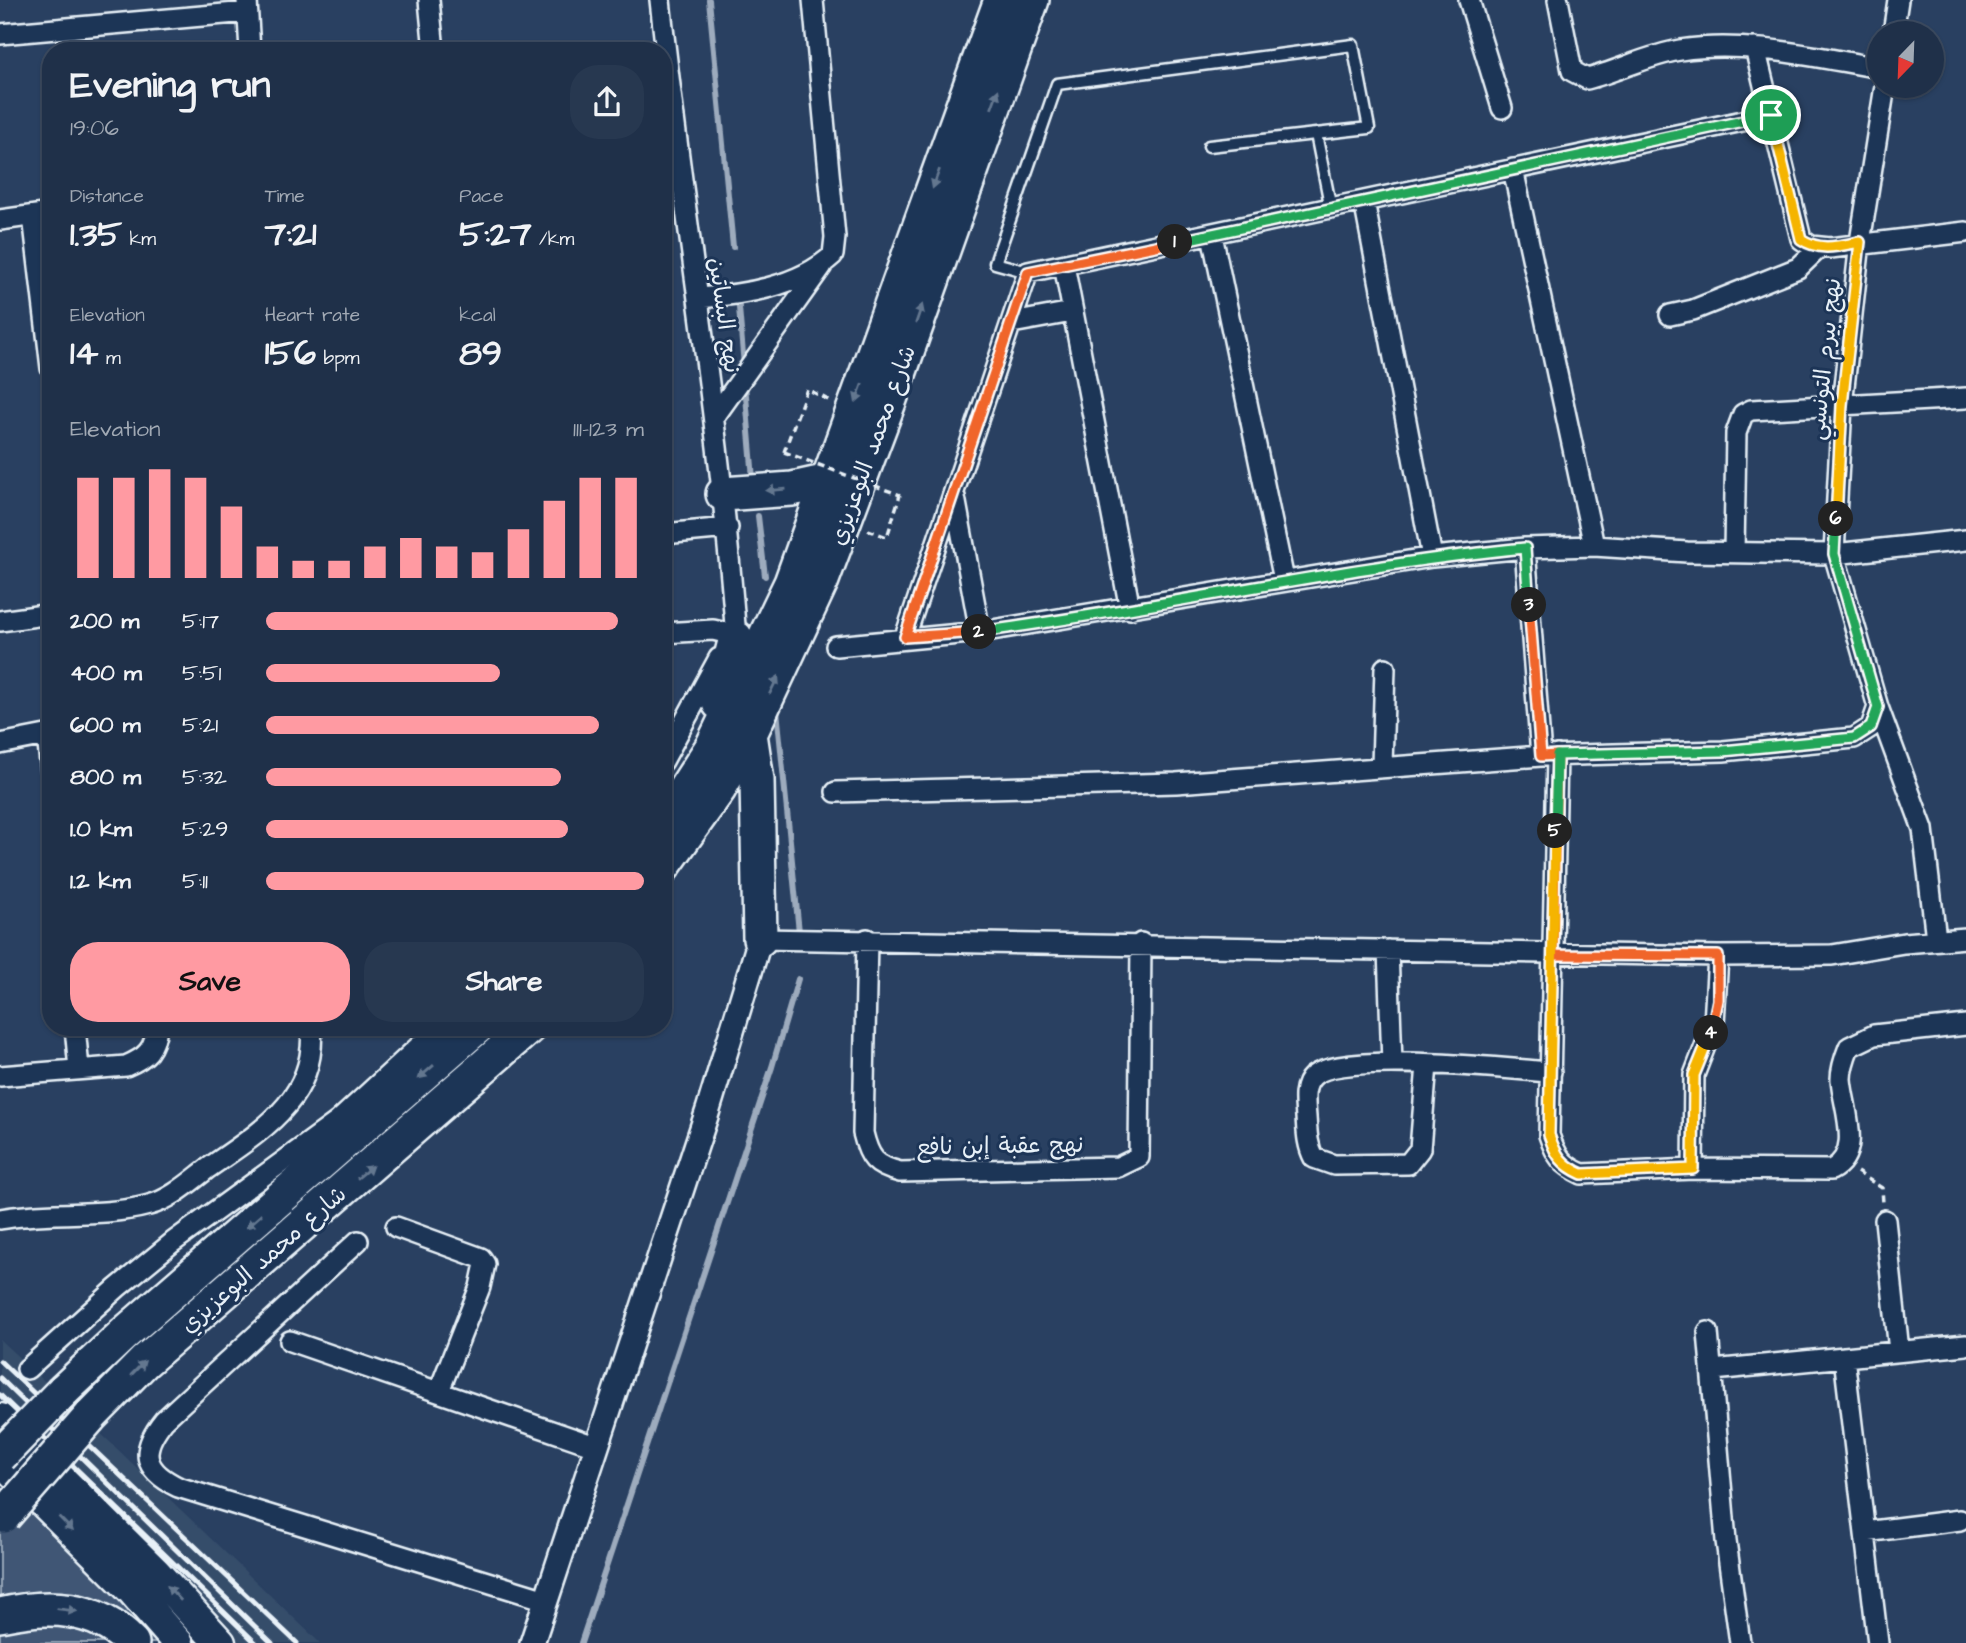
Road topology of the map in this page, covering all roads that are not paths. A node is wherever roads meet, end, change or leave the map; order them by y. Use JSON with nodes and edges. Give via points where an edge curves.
{"nodes":[{"id":1,"x":429,"y":0,"type":"edge"},
{"id":2,"x":660,"y":0,"type":"edge"},
{"id":3,"x":813,"y":0,"type":"edge"},
{"id":4,"x":1032,"y":0,"type":"edge"},
{"id":5,"x":1041,"y":0,"type":"edge"},
{"id":6,"x":1469,"y":0,"type":"edge"},
{"id":7,"x":1558,"y":0,"type":"edge"},
{"id":8,"x":1898,"y":0,"type":"edge"},
{"id":9,"x":247,"y":6,"type":"edge"},
{"id":10,"x":1002,"y":13,"type":"edge"},
{"id":11,"x":1895,"y":21,"type":"edge"},
{"id":12,"x":0,"y":34,"type":"edge"},
{"id":13,"x":249,"y":42,"type":"edge"},
{"id":14,"x":433,"y":42,"type":"edge"},
{"id":15,"x":663,"y":42,"type":"edge"},
{"id":16,"x":1755,"y":48,"type":"junction"},
{"id":17,"x":1867,"y":66,"type":"edge"},
{"id":18,"x":1883,"y":98,"type":"edge"},
{"id":19,"x":1502,"y":108,"type":"dead end"},
{"id":20,"x":1771,"y":115,"type":"junction"},
{"id":21,"x":1316,"y":134,"type":"junction"},
{"id":22,"x":672,"y":145,"type":"edge"},
{"id":23,"x":1209,"y":146,"type":"dead end"},
{"id":24,"x":1513,"y":169,"type":"junction"},
{"id":25,"x":1364,"y":201,"type":"junction"},
{"id":26,"x":1331,"y":209,"type":"junction"},
{"id":27,"x":42,"y":214,"type":"edge"},
{"id":28,"x":0,"y":220,"type":"edge"},
{"id":29,"x":1966,"y":232,"type":"edge"},
{"id":30,"x":1212,"y":235,"type":"junction"},
{"id":31,"x":1860,"y":242,"type":"junction"},
{"id":32,"x":1820,"y":247,"type":"junction"},
{"id":33,"x":827,"y":260,"type":"junction"},
{"id":34,"x":1063,"y":265,"type":"junction"},
{"id":35,"x":1028,"y":272,"type":"junction"},
{"id":36,"x":698,"y":298,"type":"junction"},
{"id":37,"x":1072,"y":312,"type":"junction"},
{"id":38,"x":1670,"y":315,"type":"dead end"},
{"id":39,"x":1012,"y":323,"type":"junction"},
{"id":40,"x":1966,"y":398,"type":"edge"},
{"id":41,"x":1842,"y":405,"type":"junction"},
{"id":42,"x":715,"y":416,"type":"junction"},
{"id":43,"x":813,"y":484,"type":"junction"},
{"id":44,"x":723,"y":494,"type":"junction"},
{"id":45,"x":955,"y":496,"type":"junction"},
{"id":46,"x":728,"y":528,"type":"junction"},
{"id":47,"x":672,"y":533,"type":"edge"},
{"id":48,"x":1966,"y":540,"type":"edge"},
{"id":49,"x":1594,"y":547,"type":"junction"},
{"id":50,"x":1525,"y":548,"type":"junction"},
{"id":51,"x":1734,"y":552,"type":"junction"},
{"id":52,"x":1834,"y":554,"type":"junction"},
{"id":53,"x":1432,"y":557,"type":"junction"},
{"id":54,"x":1284,"y":580,"type":"junction"},
{"id":55,"x":1130,"y":609,"type":"junction"},
{"id":56,"x":42,"y":615,"type":"edge"},
{"id":57,"x":0,"y":621,"type":"edge"},
{"id":58,"x":672,"y":632,"type":"edge"},
{"id":59,"x":734,"y":632,"type":"junction"},
{"id":60,"x":980,"y":632,"type":"junction"},
{"id":61,"x":905,"y":637,"type":"junction"},
{"id":62,"x":836,"y":646,"type":"dead end"},
{"id":63,"x":1385,"y":668,"type":"dead end"},
{"id":64,"x":1878,"y":707,"type":"junction"},
{"id":65,"x":750,"y":734,"type":"junction"},
{"id":66,"x":42,"y":736,"type":"edge"},
{"id":67,"x":0,"y":744,"type":"edge"},
{"id":68,"x":672,"y":746,"type":"edge"},
{"id":69,"x":1549,"y":756,"type":"junction"},
{"id":70,"x":1382,"y":765,"type":"junction"},
{"id":71,"x":836,"y":792,"type":"dead end"},
{"id":72,"x":672,"y":809,"type":"edge"},
{"id":73,"x":672,"y":811,"type":"edge"},
{"id":74,"x":759,"y":841,"type":"junction"},
{"id":75,"x":672,"y":854,"type":"edge"},
{"id":76,"x":672,"y":878,"type":"edge"},
{"id":77,"x":1966,"y":938,"type":"edge"},
{"id":78,"x":760,"y":939,"type":"junction"},
{"id":79,"x":867,"y":939,"type":"junction"},
{"id":80,"x":1937,"y":939,"type":"junction"},
{"id":81,"x":1141,"y":943,"type":"junction"},
{"id":82,"x":1388,"y":950,"type":"junction"},
{"id":83,"x":1553,"y":955,"type":"junction"},
{"id":84,"x":1718,"y":956,"type":"junction"},
{"id":85,"x":1966,"y":1025,"type":"edge"},
{"id":86,"x":76,"y":1036,"type":"edge"},
{"id":87,"x":156,"y":1036,"type":"edge"},
{"id":88,"x":312,"y":1036,"type":"edge"},
{"id":89,"x":430,"y":1036,"type":"edge"},
{"id":90,"x":467,"y":1036,"type":"edge"},
{"id":91,"x":519,"y":1036,"type":"edge"},
{"id":92,"x":1392,"y":1063,"type":"junction"},
{"id":93,"x":1427,"y":1065,"type":"junction"},
{"id":94,"x":79,"y":1069,"type":"junction"},
{"id":95,"x":1551,"y":1072,"type":"junction"},
{"id":96,"x":0,"y":1076,"type":"edge"},
{"id":97,"x":1693,"y":1169,"type":"junction"},
{"id":98,"x":0,"y":1219,"type":"edge"},
{"id":99,"x":1885,"y":1220,"type":"road end"},
{"id":100,"x":396,"y":1227,"type":"dead end"},
{"id":101,"x":359,"y":1241,"type":"dead end"},
{"id":102,"x":1708,"y":1332,"type":"dead end"},
{"id":103,"x":290,"y":1341,"type":"dead end"},
{"id":104,"x":1966,"y":1345,"type":"edge"},
{"id":105,"x":1899,"y":1351,"type":"junction"},
{"id":106,"x":1844,"y":1357,"type":"junction"},
{"id":107,"x":27,"y":1369,"type":"dead end"},
{"id":108,"x":1713,"y":1370,"type":"junction"},
{"id":109,"x":62,"y":1391,"type":"junction"},
{"id":110,"x":439,"y":1391,"type":"junction"},
{"id":111,"x":0,"y":1419,"type":"edge"},
{"id":112,"x":0,"y":1444,"type":"edge"},
{"id":113,"x":598,"y":1447,"type":"junction"},
{"id":114,"x":0,"y":1458,"type":"edge"},
{"id":115,"x":1,"y":1511,"type":"edge"},
{"id":116,"x":1960,"y":1520,"type":"dead end"},
{"id":117,"x":1865,"y":1532,"type":"junction"},
{"id":118,"x":546,"y":1600,"type":"junction"},
{"id":119,"x":0,"y":1615,"type":"edge"},
{"id":120,"x":532,"y":1642,"type":"edge"},
{"id":121,"x":132,"y":1643,"type":"edge"},
{"id":122,"x":178,"y":1643,"type":"edge"},
{"id":123,"x":220,"y":1643,"type":"edge"},
{"id":124,"x":1740,"y":1643,"type":"edge"},
{"id":125,"x":1878,"y":1643,"type":"edge"}],
"edges":[{"from":1,"to":14,"type":"street"},
{"from":2,"to":15,"type":"street","name":"نهج البساتين"},
{"from":3,"to":33,"type":"street","via":[[835,237],[833,255]]},
{"from":4,"to":10,"type":"highway","name":"شارع محمد البوعزيزي"},
{"from":5,"to":10,"type":"highway"},
{"from":6,"to":19,"type":"street"},
{"from":7,"to":16,"type":"street","via":[[1572,71],[1587,79],[1678,51]]},
{"from":8,"to":11,"type":"street"},
{"from":9,"to":12,"type":"street"},
{"from":9,"to":13,"type":"street"},
{"from":10,"to":43,"type":"highway","name":"شارع محمد البوعزيزي","one_way":true},
{"from":65,"to":10,"type":"highway","name":"شارع محمد البوعزيزي","one_way":true,"via":[[827,568],[889,402]]},
{"from":16,"to":17,"type":"street"},
{"from":16,"to":20,"type":"street"},
{"from":18,"to":31,"type":"street","name":"نهج بيرم التونسي"},
{"from":20,"to":24,"type":"street"},
{"from":20,"to":32,"type":"street","via":[[1801,239]]},
{"from":21,"to":23,"type":"lane"},
{"from":21,"to":26,"type":"lane"},
{"from":21,"to":35,"type":"lane","via":[[1368,128],[1353,45],[1057,84],[995,263]]},
{"from":22,"to":36,"type":"street","name":"نهج البساتين"},
{"from":24,"to":25,"type":"street"},
{"from":24,"to":49,"type":"street"},
{"from":25,"to":26,"type":"street"},
{"from":25,"to":53,"type":"street"},
{"from":26,"to":30,"type":"street"},
{"from":27,"to":28,"type":"street"},
{"from":29,"to":31,"type":"street"},
{"from":30,"to":34,"type":"street"},
{"from":30,"to":54,"type":"street"},
{"from":31,"to":32,"type":"street"},
{"from":31,"to":41,"type":"street","name":"نهج بيرم التونسي"},
{"from":32,"to":38,"type":"street","via":[[1798,268]]},
{"from":33,"to":36,"type":"street","via":[[783,283],[749,293]]},
{"from":33,"to":42,"type":"street"},
{"from":34,"to":35,"type":"street"},
{"from":34,"to":37,"type":"street"},
{"from":35,"to":39,"type":"street"},
{"from":36,"to":42,"type":"street","name":"نهج البساتين"},
{"from":37,"to":39,"type":"street"},
{"from":37,"to":55,"type":"street"},
{"from":39,"to":45,"type":"street"},
{"from":40,"to":41,"type":"street"},
{"from":41,"to":51,"type":"street","via":[[1743,414],[1736,433]]},
{"from":41,"to":52,"type":"street","name":"نهج بيرم التونسي"},
{"from":42,"to":44,"type":"street","name":"نهج البساتين"},
{"from":43,"to":44,"type":"highway","one_way":true},
{"from":43,"to":73,"type":"highway","name":"شارع محمد البوعزيزي","via":[[792,583],[740,694]]},
{"from":44,"to":46,"type":"street","name":"نهج البساتين"},
{"from":45,"to":60,"type":"street"},
{"from":45,"to":61,"type":"street"},
{"from":46,"to":47,"type":"street"},
{"from":46,"to":59,"type":"street","name":"نهج البساتين"},
{"from":48,"to":52,"type":"street"},
{"from":49,"to":50,"type":"street"},
{"from":49,"to":51,"type":"street"},
{"from":50,"to":53,"type":"street"},
{"from":50,"to":69,"type":"street"},
{"from":51,"to":52,"type":"street"},
{"from":52,"to":64,"type":"street","name":"نهج بيرم التونسي"},
{"from":53,"to":54,"type":"street"},
{"from":54,"to":55,"type":"street"},
{"from":55,"to":60,"type":"street"},
{"from":56,"to":57,"type":"street"},
{"from":58,"to":59,"type":"street"},
{"from":59,"to":68,"type":"street"},
{"from":59,"to":72,"type":"highway","via":[[720,699]]},
{"from":60,"to":61,"type":"street"},
{"from":61,"to":62,"type":"street"},
{"from":63,"to":70,"type":"street"},
{"from":64,"to":69,"type":"street","via":[[1871,727],[1854,738],[1723,751]]},
{"from":64,"to":80,"type":"street","name":"نهج بيرم التونسي","via":[[1923,829]]},
{"from":65,"to":74,"type":"highway"},
{"from":65,"to":75,"type":"highway","name":"شارع محمد البوعزيزي","via":[[719,789]]},
{"from":66,"to":67,"type":"street"},
{"from":69,"to":70,"type":"street"},
{"from":69,"to":83,"type":"street"},
{"from":70,"to":71,"type":"street","via":[[1176,783]]},
{"from":74,"to":76,"type":"highway","via":[[747,817],[739,813],[723,816]]},
{"from":74,"to":78,"type":"highway"},
{"from":77,"to":80,"type":"street"},
{"from":78,"to":79,"type":"street"},
{"from":78,"to":113,"type":"street"},
{"from":79,"to":81,"type":"street"},
{"from":79,"to":81,"type":"street","name":"نهج عقبة إبن نافع","via":[[863,1133],[868,1155],[879,1167],[900,1172],[1118,1167],[1139,1157]]},
{"from":80,"to":84,"type":"street","via":[[1832,955]]},
{"from":81,"to":82,"type":"street"},
{"from":82,"to":83,"type":"street"},
{"from":82,"to":92,"type":"street"},
{"from":83,"to":84,"type":"street"},
{"from":83,"to":95,"type":"street"},
{"from":84,"to":97,"type":"street","via":[[1714,1023],[1694,1075]]},
{"from":85,"to":97,"type":"street","via":[[1874,1035],[1849,1047],[1841,1076],[1849,1135],[1843,1164],[1814,1172]]},
{"from":86,"to":94,"type":"street"},
{"from":87,"to":94,"type":"street","via":[[145,1058],[127,1066]]},
{"from":88,"to":98,"type":"street","via":[[303,1082],[277,1119],[177,1191],[151,1205],[123,1210]]},
{"from":89,"to":107,"type":"street","via":[[337,1122],[173,1242]]},
{"from":90,"to":109,"type":"highway","name":"شارع محمد البوعزيزي","one_way":true},
{"from":115,"to":91,"type":"highway","name":"شارع محمد البوعزيزي","one_way":true,"bridge":true,"via":[[144,1362]]},
{"from":92,"to":93,"type":"street"},
{"from":92,"to":93,"type":"street","via":[[1322,1070],[1311,1078],[1305,1101],[1309,1149],[1314,1158],[1334,1164],[1409,1164],[1420,1149]]},
{"from":93,"to":95,"type":"street"},
{"from":94,"to":96,"type":"street"},
{"from":95,"to":97,"type":"street","via":[[1549,1135],[1557,1157],[1569,1168],[1582,1174]]},
{"from":99,"to":105,"type":"street"},
{"from":100,"to":110,"type":"street","via":[[481,1258],[485,1264]]},
{"from":101,"to":118,"type":"street","via":[[164,1420],[150,1440],[148,1463],[154,1473],[178,1487]]},
{"from":102,"to":108,"type":"street"},
{"from":103,"to":110,"type":"street"},
{"from":104,"to":105,"type":"street"},
{"from":105,"to":106,"type":"street"},
{"from":106,"to":108,"type":"street"},
{"from":106,"to":117,"type":"street"},
{"from":108,"to":124,"type":"street","via":[[1726,1541]]},
{"from":109,"to":112,"type":"highway","bridge":true},
{"from":109,"to":114,"type":"highway","name":"شارع محمد البوعزيزي","bridge":true},
{"from":110,"to":113,"type":"street"},
{"from":123,"to":111,"type":"main road","one_way":true},
{"from":113,"to":118,"type":"street"},
{"from":114,"to":122,"type":"main road","one_way":true,"via":[[131,1589]]},
{"from":116,"to":117,"type":"street"},
{"from":117,"to":125,"type":"street"},
{"from":118,"to":120,"type":"street"},
{"from":119,"to":121,"type":"highway","one_way":true,"via":[[34,1608],[73,1609],[100,1619]]}]}
